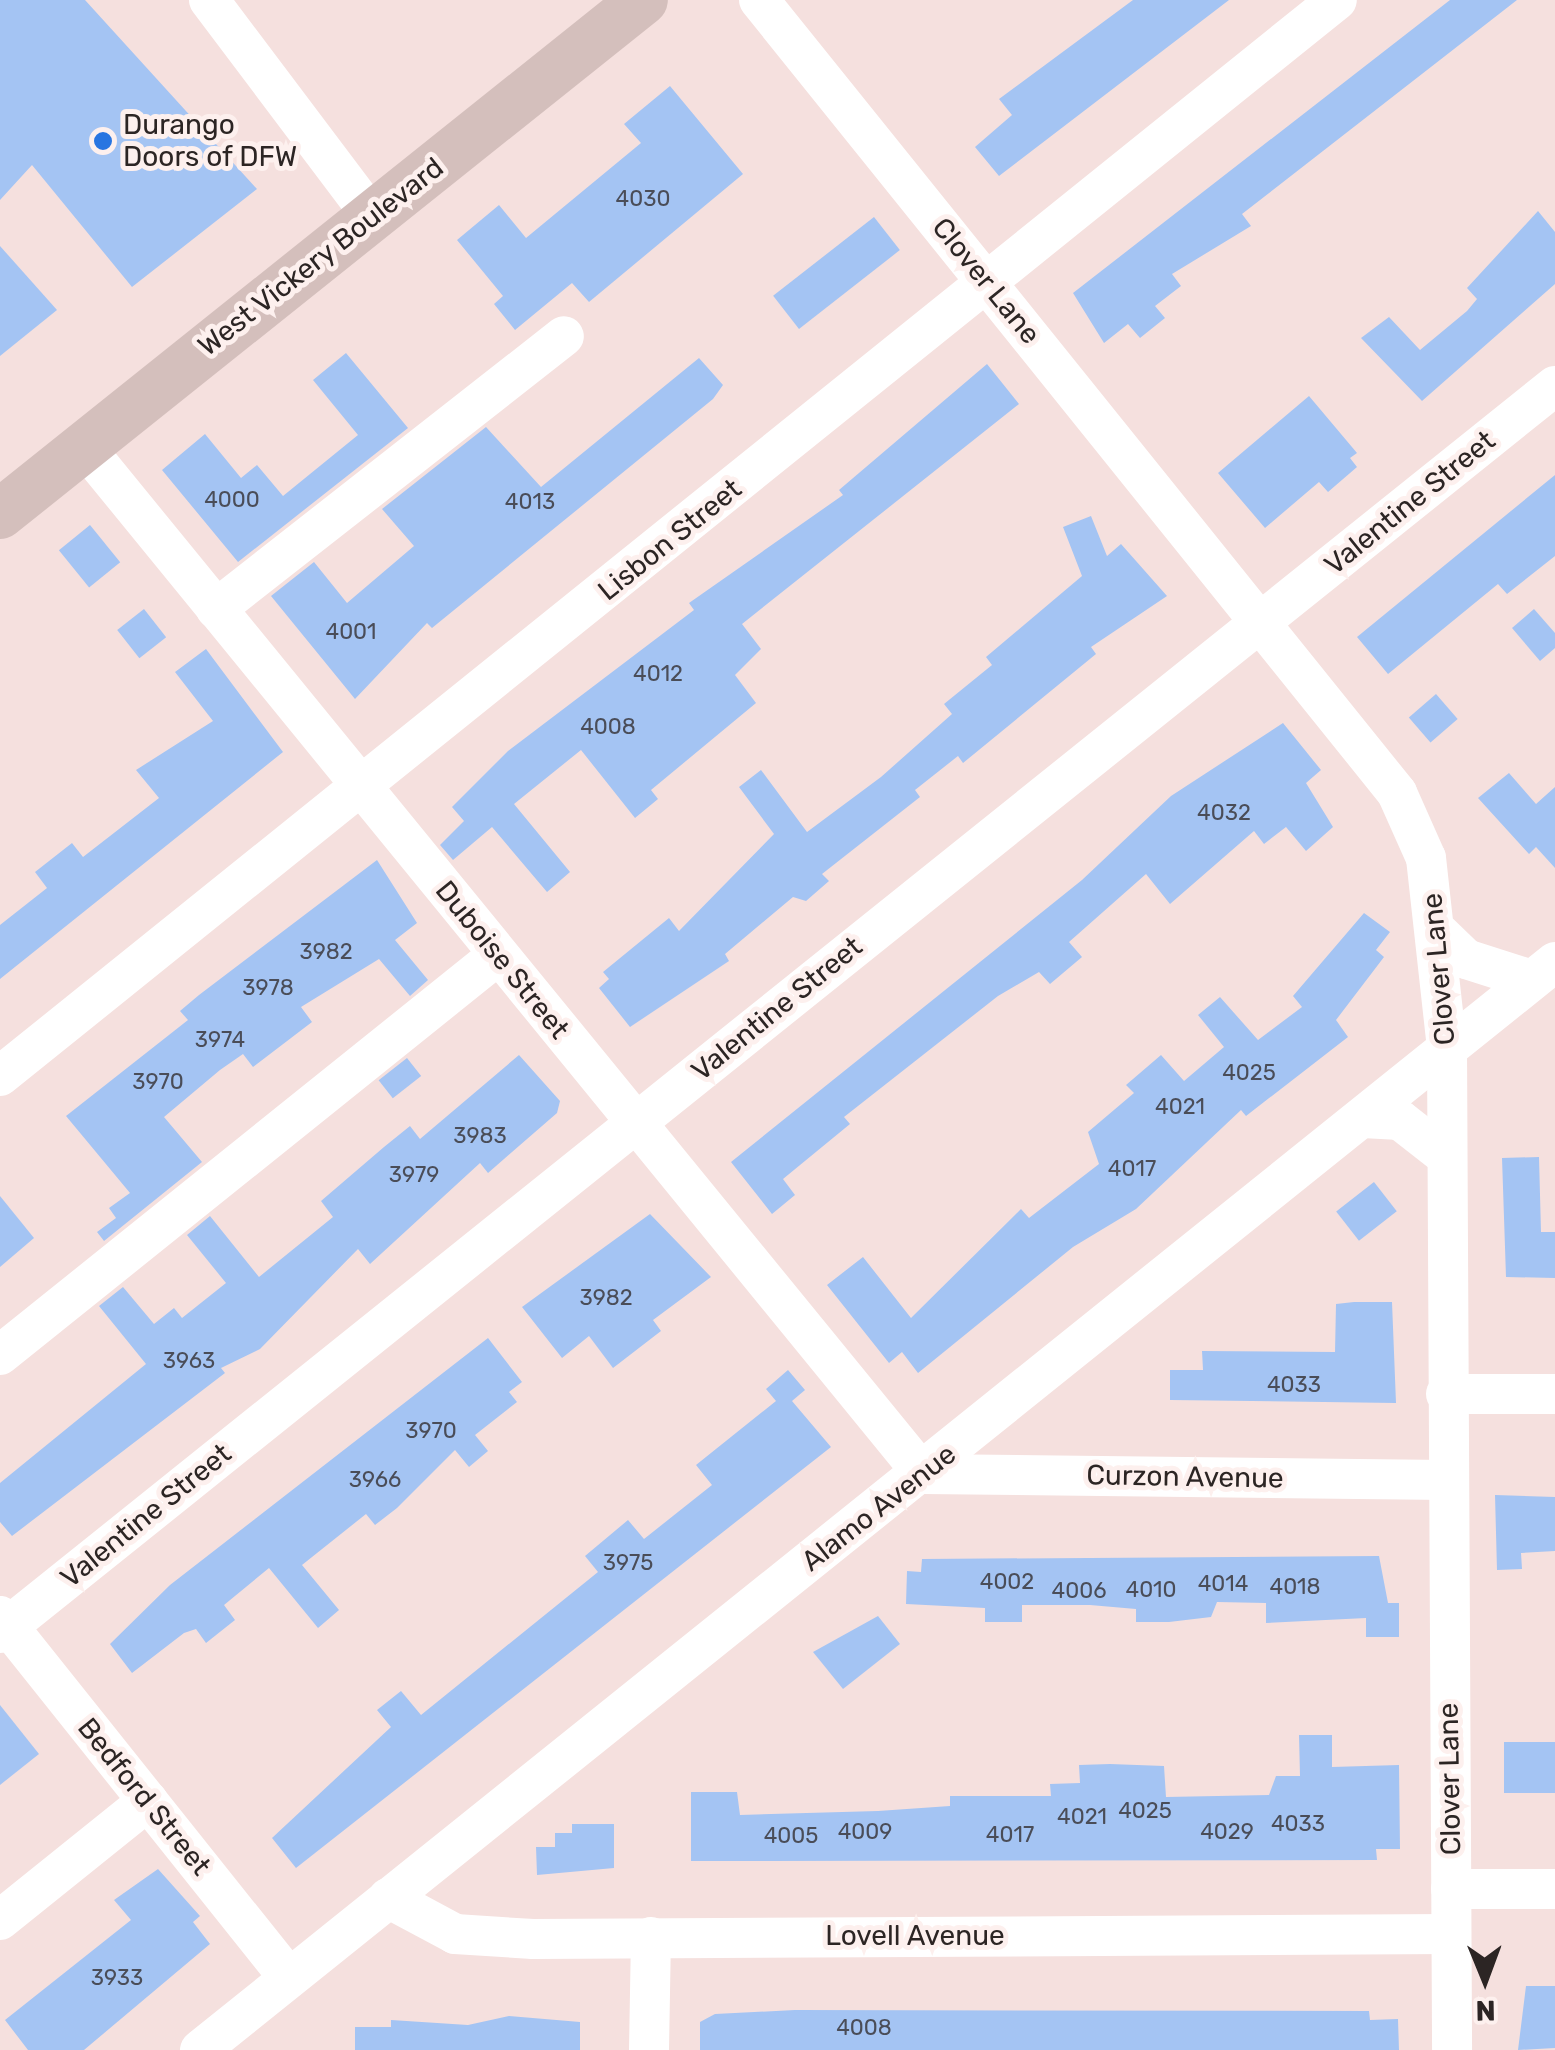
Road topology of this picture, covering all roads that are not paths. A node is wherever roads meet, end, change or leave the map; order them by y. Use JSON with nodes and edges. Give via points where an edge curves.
{"nodes":[{"id":1,"x":209,"y":0,"type":"edge"},
{"id":2,"x":644,"y":0,"type":"edge"},
{"id":3,"x":759,"y":0,"type":"edge"},
{"id":4,"x":1337,"y":0,"type":"edge"},
{"id":5,"x":372,"y":216,"type":"junction"},
{"id":6,"x":987,"y":281,"type":"junction"},
{"id":7,"x":564,"y":336,"type":"dead end"},
{"id":8,"x":1555,"y":386,"type":"edge"},
{"id":9,"x":83,"y":446,"type":"junction"},
{"id":10,"x":0,"y":514,"type":"edge"},
{"id":11,"x":216,"y":609,"type":"junction"},
{"id":12,"x":1260,"y":624,"type":"junction"},
{"id":13,"x":364,"y":791,"type":"junction"},
{"id":14,"x":1440,"y":934,"type":"junction"},
{"id":15,"x":498,"y":955,"type":"junction"},
{"id":16,"x":1544,"y":971,"type":"edge"},
{"id":17,"x":1448,"y":1048,"type":"junction"},
{"id":18,"x":0,"y":1076,"type":"edge"},
{"id":19,"x":1363,"y":1118,"type":"junction"},
{"id":20,"x":635,"y":1123,"type":"junction"},
{"id":21,"x":1446,"y":1156,"type":"junction"},
{"id":22,"x":0,"y":1355,"type":"edge"},
{"id":23,"x":1446,"y":1394,"type":"junction"},
{"id":24,"x":1555,"y":1394,"type":"edge"},
{"id":25,"x":923,"y":1474,"type":"junction"},
{"id":26,"x":1446,"y":1480,"type":"junction"},
{"id":27,"x":3,"y":1625,"type":"edge"},
{"id":28,"x":148,"y":1801,"type":"junction"},
{"id":29,"x":1451,"y":1889,"type":"junction"},
{"id":30,"x":1555,"y":1889,"type":"edge"},
{"id":31,"x":388,"y":1898,"type":"junction"},
{"id":32,"x":0,"y":1920,"type":"edge"},
{"id":33,"x":1451,"y":1934,"type":"junction"},
{"id":34,"x":651,"y":1937,"type":"junction"},
{"id":35,"x":289,"y":1978,"type":"junction"},
{"id":36,"x":200,"y":2050,"type":"edge"},
{"id":37,"x":649,"y":2050,"type":"edge"},
{"id":38,"x":1452,"y":2050,"type":"edge"}],
"edges":[{"from":1,"to":5,"type":"street"},
{"from":2,"to":5,"type":"main road","name":"West Vickery Boulevard"},
{"from":3,"to":6,"type":"street","name":"Clover Lane"},
{"from":4,"to":6,"type":"street","name":"Lisbon Street"},
{"from":5,"to":9,"type":"main road","name":"West Vickery Boulevard"},
{"from":6,"to":12,"type":"street","name":"Clover Lane"},
{"from":6,"to":13,"type":"street","name":"Lisbon Street"},
{"from":7,"to":11,"type":"street"},
{"from":8,"to":12,"type":"street","name":"Valentine Street"},
{"from":9,"to":10,"type":"main road","name":"West Vickery Boulevard"},
{"from":9,"to":11,"type":"street","name":"Duboise Street"},
{"from":11,"to":13,"type":"street","name":"Duboise Street"},
{"from":12,"to":14,"type":"street","name":"Clover Lane","via":[[1396,792],[1426,858]]},
{"from":12,"to":20,"type":"street","name":"Valentine Street"},
{"from":13,"to":15,"type":"street","name":"Duboise Street"},
{"from":13,"to":18,"type":"street","name":"Lisbon Street"},
{"from":14,"to":16,"type":"street","via":[[1466,959]]},
{"from":14,"to":17,"type":"street","name":"Clover Lane"},
{"from":15,"to":20,"type":"street","name":"Duboise Street"},
{"from":15,"to":22,"type":"street"},
{"from":16,"to":17,"type":"street","name":"Alamo Avenue"},
{"from":17,"to":19,"type":"street","name":"Alamo Avenue"},
{"from":17,"to":21,"type":"street","name":"Clover Lane"},
{"from":19,"to":21,"type":"street","via":[[1400,1120]]},
{"from":19,"to":25,"type":"street","name":"Alamo Avenue"},
{"from":20,"to":25,"type":"street","name":"Duboise Street"},
{"from":20,"to":27,"type":"street","name":"Valentine Street"},
{"from":21,"to":23,"type":"street","name":"Clover Lane"},
{"from":23,"to":24,"type":"street"},
{"from":23,"to":26,"type":"street","name":"Clover Lane"},
{"from":25,"to":26,"type":"street","name":"Curzon Avenue"},
{"from":25,"to":31,"type":"street","name":"Alamo Avenue"},
{"from":26,"to":29,"type":"street","name":"Clover Lane"},
{"from":27,"to":28,"type":"street","name":"Bedford Street"},
{"from":28,"to":32,"type":"street"},
{"from":28,"to":35,"type":"street","name":"Bedford Street"},
{"from":29,"to":30,"type":"street"},
{"from":29,"to":33,"type":"street","name":"Clover Lane"},
{"from":31,"to":34,"type":"street","name":"Lovell Avenue","via":[[455,1934]]},
{"from":31,"to":35,"type":"street","name":"Alamo Avenue"},
{"from":33,"to":34,"type":"street","name":"Lovell Avenue"},
{"from":33,"to":38,"type":"street","name":"Clover Lane"},
{"from":34,"to":37,"type":"street"},
{"from":35,"to":36,"type":"street","name":"Alamo Avenue"}]}
